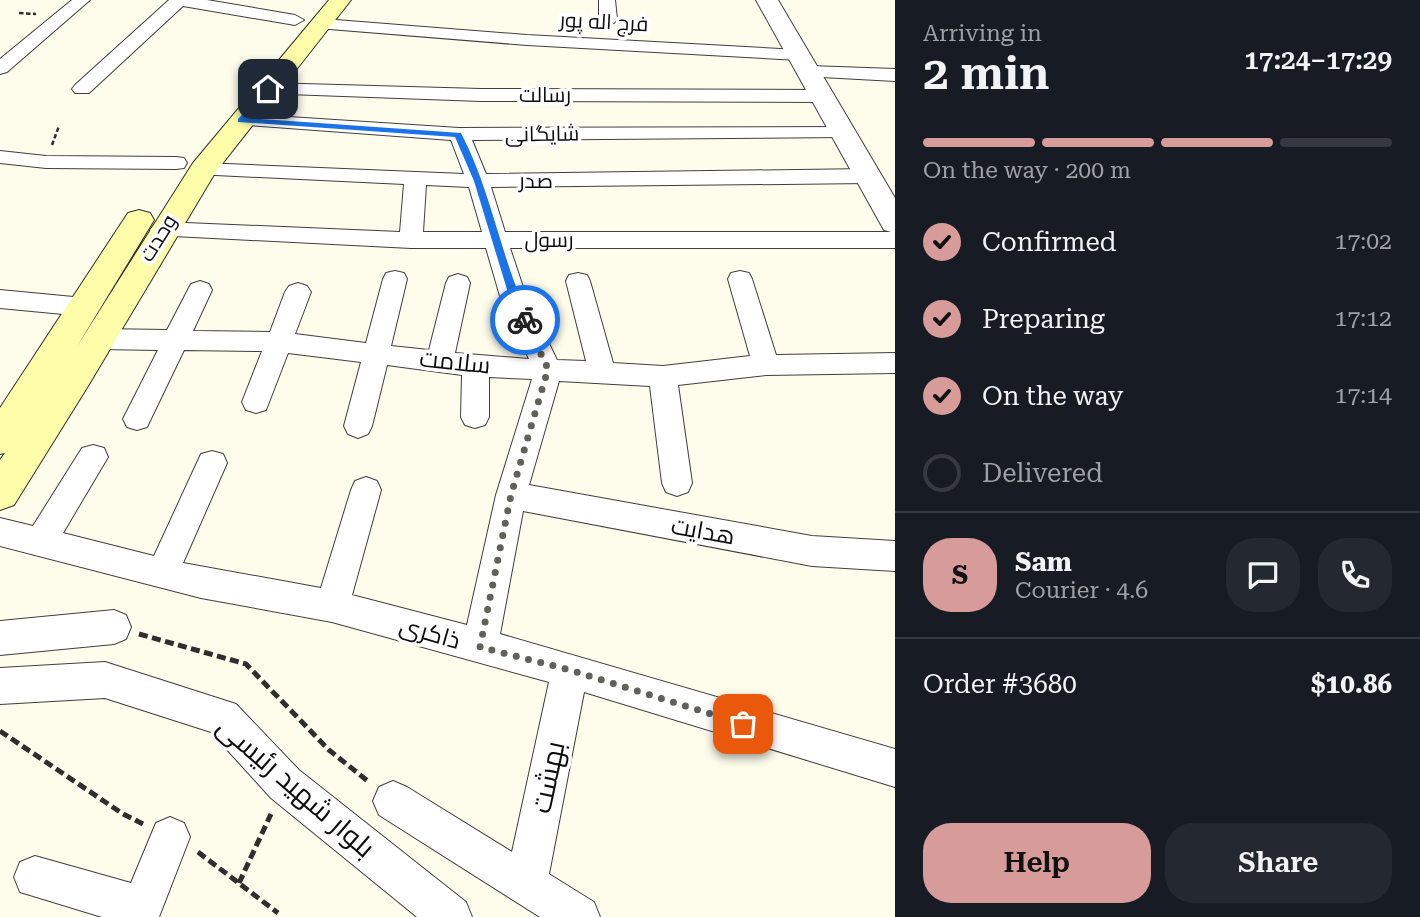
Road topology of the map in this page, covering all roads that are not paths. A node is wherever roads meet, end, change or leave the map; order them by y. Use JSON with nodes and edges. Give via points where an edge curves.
{"nodes":[{"id":1,"x":82,"y":0,"type":"edge"},
{"id":2,"x":179,"y":0,"type":"edge"},
{"id":3,"x":607,"y":0,"type":"edge"},
{"id":4,"x":766,"y":0,"type":"edge"},
{"id":5,"x":317,"y":11,"type":"edge"},
{"id":6,"x":608,"y":19,"type":"dead end"},
{"id":7,"x":0,"y":45,"type":"edge"},
{"id":8,"x":23,"y":49,"type":"junction"},
{"id":9,"x":805,"y":64,"type":"junction"},
{"id":10,"x":0,"y":68,"type":"edge"},
{"id":11,"x":895,"y":75,"type":"edge"},
{"id":12,"x":82,"y":89,"type":"dead end"},
{"id":13,"x":268,"y":89,"type":"junction"},
{"id":14,"x":824,"y":96,"type":"junction"},
{"id":15,"x":240,"y":120,"type":"junction"},
{"id":16,"x":843,"y":131,"type":"junction"},
{"id":17,"x":458,"y":134,"type":"junction"},
{"id":18,"x":0,"y":157,"type":"edge"},
{"id":19,"x":190,"y":166,"type":"junction"},
{"id":20,"x":869,"y":176,"type":"junction"},
{"id":21,"x":415,"y":180,"type":"junction"},
{"id":22,"x":478,"y":181,"type":"junction"},
{"id":23,"x":895,"y":223,"type":"edge"},
{"id":24,"x":162,"y":230,"type":"junction"},
{"id":25,"x":411,"y":240,"type":"junction"},
{"id":26,"x":495,"y":240,"type":"junction"},
{"id":27,"x":895,"y":240,"type":"edge"},
{"id":28,"x":395,"y":279,"type":"dead end"},
{"id":29,"x":740,"y":279,"type":"dead end"},
{"id":30,"x":578,"y":281,"type":"dead end"},
{"id":31,"x":458,"y":283,"type":"dead end"},
{"id":32,"x":200,"y":290,"type":"dead end"},
{"id":33,"x":298,"y":292,"type":"dead end"},
{"id":34,"x":0,"y":299,"type":"edge"},
{"id":35,"x":84,"y":307,"type":"junction"},
{"id":36,"x":99,"y":339,"type":"junction"},
{"id":37,"x":177,"y":339,"type":"junction"},
{"id":38,"x":278,"y":342,"type":"junction"},
{"id":39,"x":375,"y":352,"type":"junction"},
{"id":40,"x":440,"y":361,"type":"junction"},
{"id":41,"x":766,"y":365,"type":"junction"},
{"id":42,"x":476,"y":366,"type":"junction"},
{"id":43,"x":548,"y":369,"type":"junction"},
{"id":44,"x":892,"y":370,"type":"edge"},
{"id":45,"x":602,"y":373,"type":"junction"},
{"id":46,"x":663,"y":376,"type":"junction"},
{"id":47,"x":256,"y":402,"type":"dead end"},
{"id":48,"x":475,"y":417,"type":"dead end"},
{"id":49,"x":137,"y":419,"type":"dead end"},
{"id":50,"x":358,"y":426,"type":"dead end"},
{"id":51,"x":0,"y":439,"type":"edge"},
{"id":52,"x":93,"y":457,"type":"dead end"},
{"id":53,"x":212,"y":463,"type":"dead end"},
{"id":54,"x":677,"y":483,"type":"dead end"},
{"id":55,"x":366,"y":490,"type":"dead end"},
{"id":56,"x":0,"y":493,"type":"edge"},
{"id":57,"x":511,"y":495,"type":"junction"},
{"id":58,"x":0,"y":532,"type":"edge"},
{"id":59,"x":41,"y":541,"type":"junction"},
{"id":60,"x":895,"y":556,"type":"edge"},
{"id":61,"x":163,"y":572,"type":"junction"},
{"id":62,"x":332,"y":606,"type":"junction"},
{"id":63,"x":114,"y":627,"type":"road end"},
{"id":64,"x":0,"y":638,"type":"edge"},
{"id":65,"x":480,"y":647,"type":"junction"},
{"id":66,"x":570,"y":670,"type":"junction"},
{"id":67,"x":0,"y":686,"type":"edge"},
{"id":68,"x":895,"y":768,"type":"edge"},
{"id":69,"x":393,"y":801,"type":"road end"},
{"id":70,"x":170,"y":837,"type":"dead end"},
{"id":71,"x":35,"y":877,"type":"dead end"},
{"id":72,"x":526,"y":885,"type":"junction"},
{"id":73,"x":140,"y":912,"type":"edge"},
{"id":74,"x":451,"y":917,"type":"edge"},
{"id":75,"x":579,"y":917,"type":"edge"}],
"edges":[{"from":1,"to":8,"type":"street"},
{"from":2,"to":5,"type":"street","name":"فرج اله پور"},
{"from":2,"to":12,"type":"street"},
{"from":3,"to":6,"type":"street"},
{"from":4,"to":9,"type":"street"},
{"from":5,"to":9,"type":"street","name":"فرج اله پور","via":[[527,40]]},
{"from":5,"to":13,"type":"main road","name":"وحدت"},
{"from":5,"to":19,"type":"main road","name":"وحدت"},
{"from":7,"to":8,"type":"street"},
{"from":8,"to":10,"type":"street"},
{"from":9,"to":11,"type":"street","name":"فرج اله پور"},
{"from":9,"to":14,"type":"street"},
{"from":13,"to":14,"type":"street","name":"رسالت"},
{"from":13,"to":15,"type":"main road","name":"وحدت"},
{"from":14,"to":16,"type":"street"},
{"from":15,"to":17,"type":"street","name":"شایگانی"},
{"from":15,"to":19,"type":"main road","name":"وحدت"},
{"from":16,"to":17,"type":"street","name":"شایگانی"},
{"from":16,"to":20,"type":"street"},
{"from":17,"to":22,"type":"street"},
{"from":18,"to":19,"type":"street","name":"صدر"},
{"from":19,"to":21,"type":"street","name":"صدر"},
{"from":19,"to":24,"type":"main road","name":"وحدت"},
{"from":19,"to":35,"type":"main road","name":"وحدت"},
{"from":20,"to":22,"type":"street","name":"صدر"},
{"from":20,"to":23,"type":"street"},
{"from":21,"to":22,"type":"street","name":"صدر"},
{"from":21,"to":25,"type":"street"},
{"from":22,"to":26,"type":"street"},
{"from":24,"to":25,"type":"street","name":"رسول"},
{"from":24,"to":36,"type":"main road","name":"وحدت"},
{"from":25,"to":26,"type":"street","name":"رسول"},
{"from":26,"to":27,"type":"street","name":"رسول"},
{"from":26,"to":43,"type":"street","via":[[513,296]]},
{"from":28,"to":39,"type":"street"},
{"from":29,"to":41,"type":"street"},
{"from":30,"to":45,"type":"street"},
{"from":31,"to":40,"type":"street"},
{"from":32,"to":37,"type":"street"},
{"from":33,"to":38,"type":"street"},
{"from":34,"to":35,"type":"street"},
{"from":35,"to":51,"type":"main road","name":"وحدت"},
{"from":36,"to":37,"type":"street","name":"سلامت"},
{"from":36,"to":56,"type":"main road","name":"وحدت"},
{"from":37,"to":38,"type":"street","name":"سلامت"},
{"from":37,"to":49,"type":"street"},
{"from":38,"to":39,"type":"street","name":"سلامت"},
{"from":38,"to":47,"type":"street"},
{"from":39,"to":40,"type":"street","name":"سلامت"},
{"from":39,"to":50,"type":"street"},
{"from":40,"to":42,"type":"street","name":"سلامت"},
{"from":41,"to":44,"type":"street","name":"سلامت"},
{"from":41,"to":46,"type":"street","name":"سلامت"},
{"from":42,"to":43,"type":"street","name":"سلامت"},
{"from":42,"to":48,"type":"street"},
{"from":43,"to":45,"type":"street","name":"سلامت"},
{"from":43,"to":57,"type":"street"},
{"from":45,"to":46,"type":"street","name":"سلامت"},
{"from":46,"to":54,"type":"street"},
{"from":52,"to":59,"type":"street"},
{"from":53,"to":61,"type":"street"},
{"from":55,"to":62,"type":"street"},
{"from":57,"to":60,"type":"street","name":"هدایت","via":[[812,551]]},
{"from":57,"to":65,"type":"street"},
{"from":58,"to":59,"type":"street","name":"ذاکری"},
{"from":59,"to":61,"type":"street","name":"ذاکری"},
{"from":61,"to":62,"type":"street","name":"ذاکری"},
{"from":62,"to":65,"type":"street","name":"ذاکری"},
{"from":63,"to":64,"type":"street"},
{"from":65,"to":66,"type":"street","name":"ذاکری"},
{"from":66,"to":68,"type":"street","name":"ذاکری"},
{"from":66,"to":72,"type":"street","name":"بهشت"},
{"from":67,"to":74,"type":"street","name":"بلوار شهید رئیسی","via":[[104,680],[223,717],[285,784]]},
{"from":69,"to":72,"type":"street"},
{"from":70,"to":73,"type":"street"},
{"from":71,"to":73,"type":"street"},
{"from":72,"to":75,"type":"street"}]}
